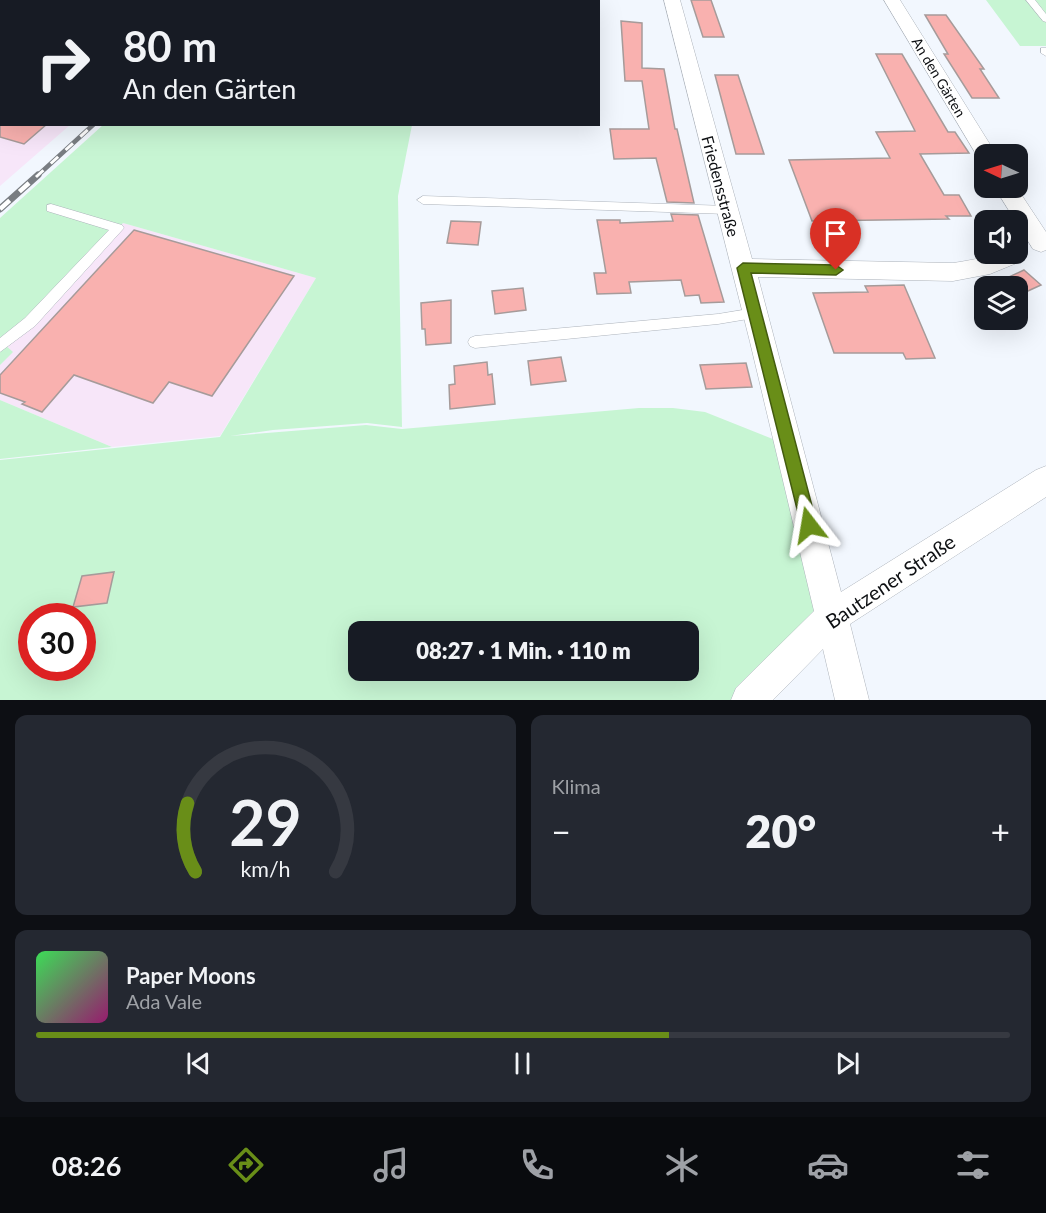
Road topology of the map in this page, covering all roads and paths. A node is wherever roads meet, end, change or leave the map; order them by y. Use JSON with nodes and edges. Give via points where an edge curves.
{"nodes":[{"id":1,"x":672,"y":0,"type":"edge"},
{"id":2,"x":892,"y":0,"type":"edge"},
{"id":3,"x":1030,"y":0,"type":"edge"},
{"id":4,"x":1045,"y":15,"type":"edge"},
{"id":5,"x":980,"y":144,"type":"edge"},
{"id":6,"x":1013,"y":198,"type":"edge"},
{"id":7,"x":423,"y":200,"type":"dead end"},
{"id":8,"x":51,"y":208,"type":"dead end"},
{"id":9,"x":728,"y":210,"type":"junction"},
{"id":10,"x":1043,"y":242,"type":"edge"},
{"id":11,"x":1028,"y":248,"type":"edge"},
{"id":12,"x":991,"y":264,"type":"edge"},
{"id":13,"x":743,"y":268,"type":"junction"},
{"id":14,"x":755,"y":312,"type":"junction"},
{"id":15,"x":475,"y":342,"type":"dead end"},
{"id":16,"x":0,"y":346,"type":"edge"},
{"id":17,"x":1046,"y":480,"type":"edge"},
{"id":18,"x":831,"y":616,"type":"junction"},
{"id":19,"x":748,"y":700,"type":"edge"},
{"id":20,"x":852,"y":700,"type":"edge"}],
"edges":[{"from":1,"to":9,"type":"street","name":"Friedensstraße"},
{"from":2,"to":5,"type":"street","name":"An den Gärten"},
{"from":3,"to":4,"type":"lane"},
{"from":6,"to":10,"type":"street"},
{"from":7,"to":9,"type":"lane"},
{"from":8,"to":16,"type":"lane","via":[[118,228],[30,322]]},
{"from":9,"to":13,"type":"street","name":"Friedensstraße"},
{"from":10,"to":11,"type":"street"},
{"from":12,"to":13,"type":"street","via":[[952,272]]},
{"from":13,"to":14,"type":"street","name":"Friedensstraße"},
{"from":14,"to":15,"type":"lane","via":[[718,319]]},
{"from":14,"to":18,"type":"street","name":"Friedensstraße"},
{"from":17,"to":18,"type":"street","name":"Bautzener Straße"},
{"from":18,"to":19,"type":"street","name":"Bautzener Straße"},
{"from":18,"to":20,"type":"street","name":"Friedensstraße"}]}
